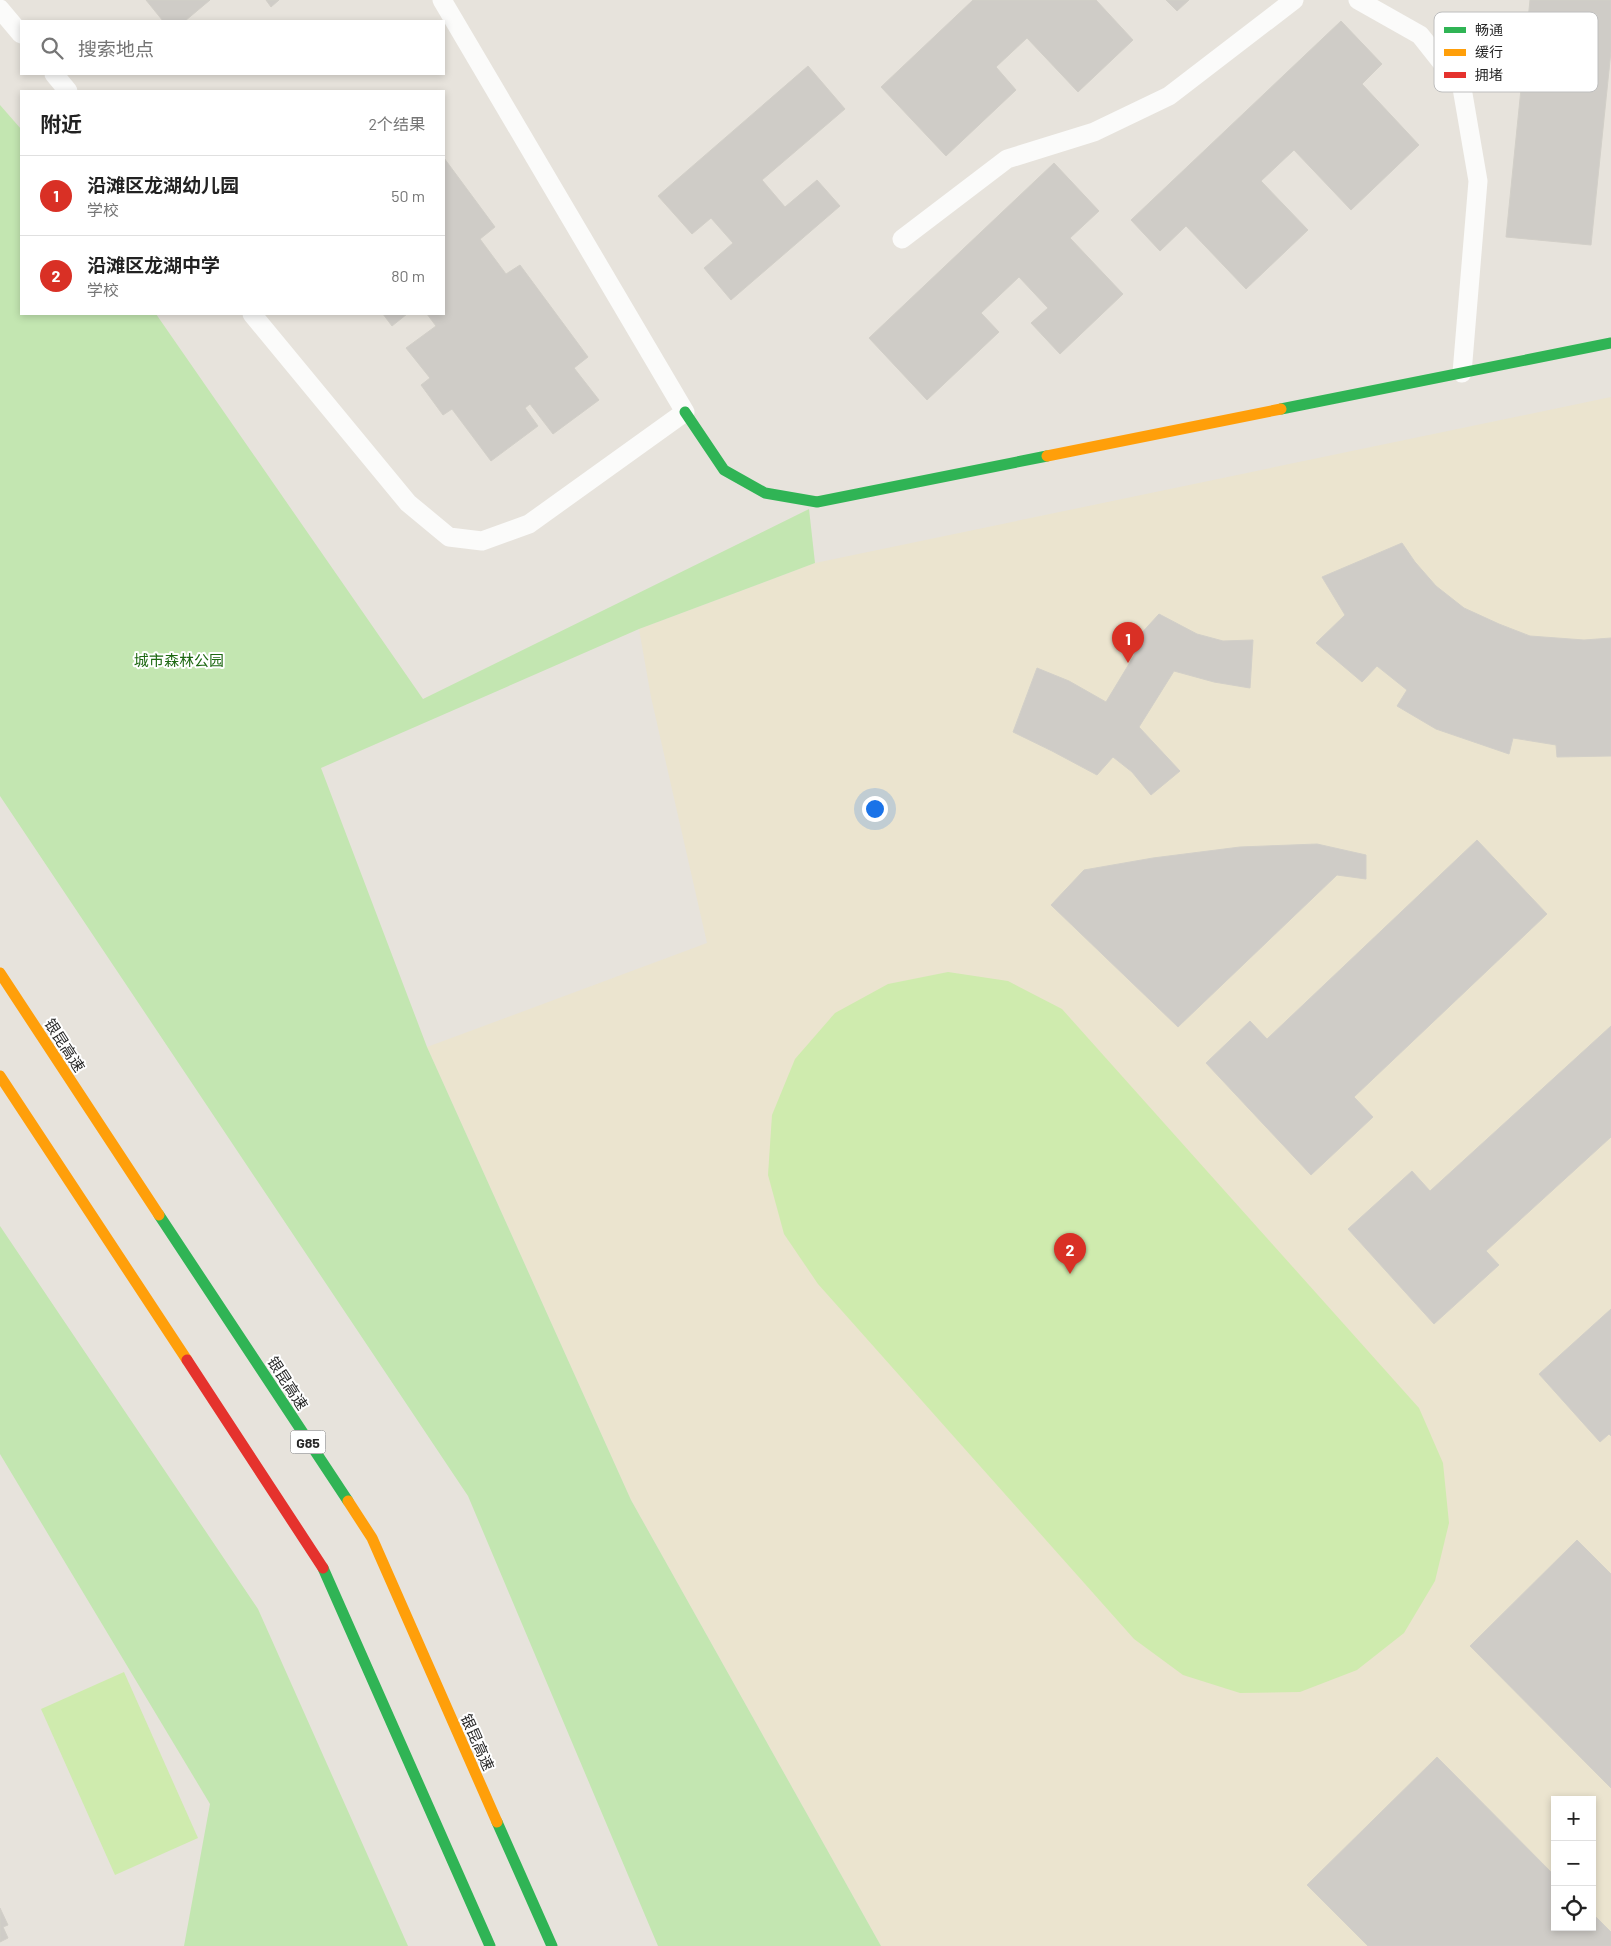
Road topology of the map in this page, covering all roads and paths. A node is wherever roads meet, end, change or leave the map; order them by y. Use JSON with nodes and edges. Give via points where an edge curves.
{"nodes":[{"id":1,"x":442,"y":0,"type":"edge"},
{"id":2,"x":1294,"y":0,"type":"edge"},
{"id":3,"x":1358,"y":0,"type":"edge"},
{"id":4,"x":0,"y":8,"type":"edge"},
{"id":5,"x":20,"y":33,"type":"edge"},
{"id":6,"x":1434,"y":53,"type":"edge"},
{"id":7,"x":55,"y":75,"type":"edge"},
{"id":8,"x":67,"y":90,"type":"edge"},
{"id":9,"x":1463,"y":92,"type":"edge"},
{"id":10,"x":902,"y":239,"type":"dead end"},
{"id":11,"x":253,"y":315,"type":"edge"},
{"id":12,"x":1611,"y":343,"type":"edge"},
{"id":13,"x":1462,"y":373,"type":"junction"},
{"id":14,"x":685,"y":412,"type":"junction"},
{"id":15,"x":0,"y":973,"type":"edge"},
{"id":16,"x":0,"y":1076,"type":"edge"},
{"id":17,"x":490,"y":1946,"type":"edge"},
{"id":18,"x":552,"y":1946,"type":"edge"}],
"edges":[{"from":1,"to":14,"type":"lane"},
{"from":2,"to":10,"type":"lane","via":[[1169,96],[1094,132],[1007,159]]},
{"from":3,"to":6,"type":"lane","via":[[1420,35]]},
{"from":4,"to":5,"type":"lane"},
{"from":7,"to":8,"type":"lane"},
{"from":9,"to":13,"type":"lane","via":[[1478,181]]},
{"from":11,"to":14,"type":"lane","via":[[408,504],[449,537],[482,541],[529,524]]},
{"from":12,"to":13,"type":"main road"},
{"from":13,"to":14,"type":"main road","via":[[817,502],[765,493],[724,470]]},
{"from":15,"to":18,"type":"main road","name":"银昆高速","number":"G85","via":[[372,1538]]},
{"from":16,"to":17,"type":"main road","via":[[322,1565]]}]}
